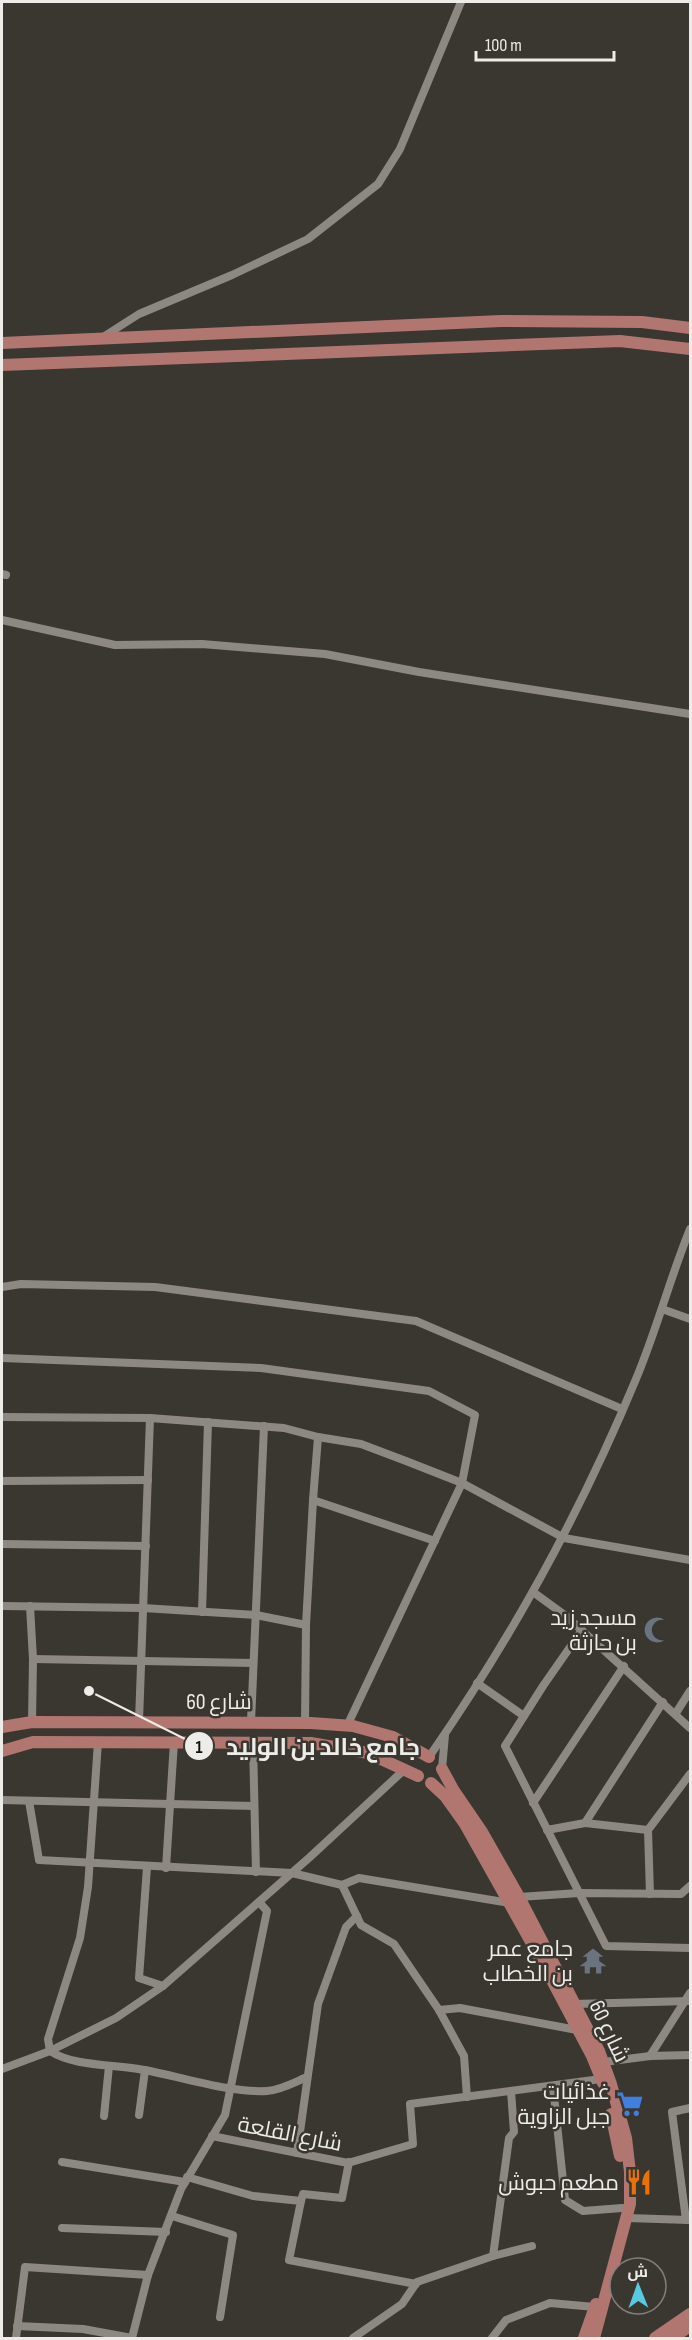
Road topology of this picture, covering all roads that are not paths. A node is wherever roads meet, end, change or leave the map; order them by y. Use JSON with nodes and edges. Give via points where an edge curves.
{"nodes":[{"id":1,"x":461,"y":2,"type":"edge"},
{"id":2,"x":690,"y":328,"type":"edge"},
{"id":3,"x":99,"y":340,"type":"junction"},
{"id":4,"x":2,"y":343,"type":"edge"},
{"id":5,"x":690,"y":349,"type":"edge"},
{"id":6,"x":2,"y":365,"type":"edge"},
{"id":7,"x":2,"y":620,"type":"edge"},
{"id":8,"x":690,"y":714,"type":"edge"},
{"id":9,"x":690,"y":1228,"type":"edge"},
{"id":10,"x":2,"y":1287,"type":"edge"},
{"id":11,"x":662,"y":1309,"type":"junction"},
{"id":12,"x":690,"y":1319,"type":"edge"},
{"id":13,"x":2,"y":1358,"type":"edge"},
{"id":14,"x":622,"y":1409,"type":"junction"},
{"id":15,"x":2,"y":1417,"type":"edge"},
{"id":16,"x":150,"y":1418,"type":"junction"},
{"id":17,"x":208,"y":1422,"type":"junction"},
{"id":18,"x":264,"y":1426,"type":"junction"},
{"id":19,"x":318,"y":1437,"type":"junction"},
{"id":20,"x":148,"y":1480,"type":"junction"},
{"id":21,"x":2,"y":1481,"type":"edge"},
{"id":22,"x":462,"y":1483,"type":"junction"},
{"id":23,"x":313,"y":1500,"type":"junction"},
{"id":24,"x":564,"y":1538,"type":"junction"},
{"id":25,"x":435,"y":1541,"type":"junction"},
{"id":26,"x":2,"y":1544,"type":"edge"},
{"id":27,"x":146,"y":1546,"type":"junction"},
{"id":28,"x":690,"y":1560,"type":"edge"},
{"id":29,"x":533,"y":1592,"type":"junction"},
{"id":30,"x":2,"y":1606,"type":"edge"},
{"id":31,"x":30,"y":1606,"type":"junction"},
{"id":32,"x":143,"y":1608,"type":"junction"},
{"id":33,"x":202,"y":1612,"type":"junction"},
{"id":34,"x":256,"y":1615,"type":"junction"},
{"id":35,"x":306,"y":1625,"type":"junction"},
{"id":36,"x":582,"y":1630,"type":"junction"},
{"id":37,"x":33,"y":1659,"type":"junction"},
{"id":38,"x":142,"y":1659,"type":"junction"},
{"id":39,"x":254,"y":1663,"type":"junction"},
{"id":40,"x":624,"y":1666,"type":"junction"},
{"id":41,"x":477,"y":1683,"type":"junction"},
{"id":42,"x":690,"y":1691,"type":"edge"},
{"id":43,"x":663,"y":1702,"type":"junction"},
{"id":44,"x":676,"y":1713,"type":"junction"},
{"id":45,"x":524,"y":1716,"type":"junction"},
{"id":46,"x":32,"y":1722,"type":"junction"},
{"id":47,"x":140,"y":1722,"type":"junction"},
{"id":48,"x":251,"y":1722,"type":"junction"},
{"id":49,"x":305,"y":1723,"type":"junction"},
{"id":50,"x":347,"y":1726,"type":"junction"},
{"id":51,"x":2,"y":1727,"type":"edge"},
{"id":52,"x":690,"y":1728,"type":"edge"},
{"id":53,"x":445,"y":1735,"type":"junction"},
{"id":54,"x":98,"y":1742,"type":"junction"},
{"id":55,"x":174,"y":1742,"type":"junction"},
{"id":56,"x":253,"y":1743,"type":"junction"},
{"id":57,"x":2,"y":1751,"type":"edge"},
{"id":58,"x":429,"y":1757,"type":"junction"},
{"id":59,"x":405,"y":1769,"type":"junction"},
{"id":60,"x":442,"y":1769,"type":"junction"},
{"id":61,"x":690,"y":1774,"type":"edge"},
{"id":62,"x":418,"y":1776,"type":"junction"},
{"id":63,"x":431,"y":1783,"type":"junction"},
{"id":64,"x":2,"y":1800,"type":"edge"},
{"id":65,"x":29,"y":1801,"type":"junction"},
{"id":66,"x":93,"y":1803,"type":"junction"},
{"id":67,"x":533,"y":1803,"type":"junction"},
{"id":68,"x":168,"y":1804,"type":"junction"},
{"id":69,"x":254,"y":1806,"type":"junction"},
{"id":70,"x":585,"y":1823,"type":"junction"},
{"id":71,"x":547,"y":1830,"type":"junction"},
{"id":72,"x":648,"y":1830,"type":"junction"},
{"id":73,"x":88,"y":1863,"type":"junction"},
{"id":74,"x":147,"y":1867,"type":"junction"},
{"id":75,"x":166,"y":1868,"type":"junction"},
{"id":76,"x":256,"y":1872,"type":"junction"},
{"id":77,"x":292,"y":1873,"type":"junction"},
{"id":78,"x":342,"y":1885,"type":"junction"},
{"id":79,"x":690,"y":1886,"type":"edge"},
{"id":80,"x":579,"y":1893,"type":"junction"},
{"id":81,"x":650,"y":1894,"type":"junction"},
{"id":82,"x":515,"y":1900,"type":"junction"},
{"id":83,"x":260,"y":1902,"type":"junction"},
{"id":84,"x":357,"y":1916,"type":"junction"},
{"id":85,"x":690,"y":1947,"type":"edge"},
{"id":86,"x":163,"y":1986,"type":"junction"},
{"id":87,"x":689,"y":1998,"type":"edge"},
{"id":88,"x":574,"y":2004,"type":"junction"},
{"id":89,"x":439,"y":2010,"type":"junction"},
{"id":90,"x":577,"y":2030,"type":"junction"},
{"id":91,"x":50,"y":2050,"type":"junction"},
{"id":92,"x":690,"y":2055,"type":"edge"},
{"id":93,"x":650,"y":2056,"type":"junction"},
{"id":94,"x":604,"y":2062,"type":"junction"},
{"id":95,"x":109,"y":2066,"type":"junction"},
{"id":96,"x":2,"y":2069,"type":"edge"},
{"id":97,"x":145,"y":2070,"type":"junction"},
{"id":98,"x":307,"y":2077,"type":"junction"},
{"id":99,"x":601,"y":2079,"type":"junction"},
{"id":100,"x":553,"y":2086,"type":"junction"},
{"id":101,"x":230,"y":2087,"type":"junction"},
{"id":102,"x":511,"y":2091,"type":"junction"},
{"id":103,"x":467,"y":2097,"type":"junction"},
{"id":104,"x":690,"y":2108,"type":"edge"},
{"id":105,"x":140,"y":2115,"type":"dead end"},
{"id":106,"x":104,"y":2116,"type":"dead end"},
{"id":107,"x":212,"y":2136,"type":"junction"},
{"id":108,"x":297,"y":2153,"type":"junction"},
{"id":109,"x":62,"y":2162,"type":"dead end"},
{"id":110,"x":349,"y":2162,"type":"junction"},
{"id":111,"x":186,"y":2180,"type":"junction"},
{"id":112,"x":301,"y":2201,"type":"junction"},
{"id":113,"x":625,"y":2213,"type":"junction"},
{"id":114,"x":172,"y":2216,"type":"junction"},
{"id":115,"x":688,"y":2220,"type":"edge"},
{"id":116,"x":62,"y":2228,"type":"dead end"},
{"id":117,"x":165,"y":2232,"type":"junction"},
{"id":118,"x":532,"y":2246,"type":"dead end"},
{"id":119,"x":494,"y":2256,"type":"junction"},
{"id":120,"x":148,"y":2274,"type":"junction"},
{"id":121,"x":416,"y":2284,"type":"junction"},
{"id":122,"x":595,"y":2307,"type":"junction"},
{"id":123,"x":690,"y":2314,"type":"edge"},
{"id":124,"x":220,"y":2317,"type":"dead end"},
{"id":125,"x":17,"y":2326,"type":"junction"},
{"id":126,"x":690,"y":2326,"type":"edge"},
{"id":127,"x":16,"y":2338,"type":"edge"},
{"id":128,"x":132,"y":2338,"type":"edge"},
{"id":129,"x":353,"y":2338,"type":"edge"},
{"id":130,"x":492,"y":2338,"type":"edge"},
{"id":131,"x":584,"y":2338,"type":"edge"},
{"id":132,"x":594,"y":2338,"type":"edge"},
{"id":133,"x":655,"y":2338,"type":"edge"},
{"id":134,"x":672,"y":2338,"type":"edge"}],
"edges":[{"from":1,"to":3,"type":"street","via":[[400,149],[378,184],[308,239],[138,314]]},
{"from":2,"to":3,"type":"main road","via":[[642,322],[501,321]]},
{"from":3,"to":4,"type":"main road"},
{"from":5,"to":6,"type":"main road","via":[[620,340]]},
{"from":7,"to":8,"type":"street","via":[[116,645],[202,644],[326,654],[452,678]]},
{"from":9,"to":11,"type":"street"},
{"from":10,"to":14,"type":"street","via":[[155,1287],[416,1321]]},
{"from":11,"to":12,"type":"street"},
{"from":11,"to":14,"type":"street"},
{"from":13,"to":22,"type":"street","via":[[261,1368],[429,1391],[475,1415]]},
{"from":14,"to":24,"type":"street"},
{"from":15,"to":16,"type":"street"},
{"from":16,"to":17,"type":"street"},
{"from":16,"to":20,"type":"street"},
{"from":17,"to":18,"type":"street"},
{"from":17,"to":33,"type":"street"},
{"from":18,"to":19,"type":"street"},
{"from":18,"to":34,"type":"street"},
{"from":19,"to":22,"type":"street","via":[[360,1444]]},
{"from":19,"to":23,"type":"street"},
{"from":20,"to":21,"type":"street"},
{"from":20,"to":27,"type":"street"},
{"from":22,"to":24,"type":"street"},
{"from":22,"to":25,"type":"street"},
{"from":23,"to":25,"type":"street"},
{"from":23,"to":35,"type":"street"},
{"from":24,"to":28,"type":"street"},
{"from":24,"to":29,"type":"street"},
{"from":25,"to":50,"type":"street"},
{"from":26,"to":27,"type":"street"},
{"from":27,"to":32,"type":"street"},
{"from":29,"to":36,"type":"street"},
{"from":29,"to":41,"type":"street"},
{"from":30,"to":31,"type":"street"},
{"from":31,"to":32,"type":"street"},
{"from":31,"to":37,"type":"street"},
{"from":32,"to":33,"type":"street"},
{"from":32,"to":38,"type":"street"},
{"from":33,"to":34,"type":"street"},
{"from":34,"to":35,"type":"street"},
{"from":34,"to":39,"type":"street"},
{"from":35,"to":49,"type":"street"},
{"from":36,"to":40,"type":"street"},
{"from":36,"to":45,"type":"street"},
{"from":37,"to":38,"type":"street"},
{"from":37,"to":46,"type":"street"},
{"from":38,"to":39,"type":"street"},
{"from":38,"to":47,"type":"street"},
{"from":39,"to":48,"type":"street"},
{"from":40,"to":43,"type":"street"},
{"from":40,"to":67,"type":"street"},
{"from":41,"to":45,"type":"street"},
{"from":41,"to":53,"type":"street"},
{"from":42,"to":44,"type":"street"},
{"from":43,"to":44,"type":"street"},
{"from":43,"to":70,"type":"street"},
{"from":44,"to":52,"type":"street"},
{"from":45,"to":67,"type":"street","via":[[505,1746]]},
{"from":46,"to":47,"type":"main road","name":"شارع 60"},
{"from":46,"to":51,"type":"main road","name":"شارع 60"},
{"from":47,"to":48,"type":"main road","name":"شارع 60"},
{"from":48,"to":49,"type":"main road","name":"شارع 60"},
{"from":49,"to":50,"type":"main road","name":"شارع 60"},
{"from":50,"to":58,"type":"main road","name":"شارع 60","via":[[393,1737]]},
{"from":53,"to":58,"type":"street"},
{"from":53,"to":60,"type":"street"},
{"from":54,"to":55,"type":"main road","name":"شارع 60"},
{"from":54,"to":57,"type":"main road","name":"شارع 60","via":[[33,1742]]},
{"from":54,"to":66,"type":"street"},
{"from":55,"to":56,"type":"main road","name":"شارع 60"},
{"from":55,"to":68,"type":"street"},
{"from":56,"to":59,"type":"main road","name":"شارع 60","via":[[322,1745],[368,1753]]},
{"from":56,"to":69,"type":"street"},
{"from":58,"to":60,"type":"main road","via":[[438,1761]]},
{"from":58,"to":62,"type":"main road","via":[[420,1761]]},
{"from":59,"to":62,"type":"main road","name":"شارع 60"},
{"from":59,"to":77,"type":"street"},
{"from":60,"to":63,"type":"main road","via":[[440,1778]]},
{"from":60,"to":82,"type":"main road","name":"شارع 60","via":[[482,1832]]},
{"from":61,"to":72,"type":"street"},
{"from":62,"to":63,"type":"main road"},
{"from":63,"to":82,"type":"main road","name":"شارع 60","via":[[445,1796]]},
{"from":64,"to":65,"type":"street"},
{"from":65,"to":66,"type":"street"},
{"from":65,"to":73,"type":"street","via":[[39,1860]]},
{"from":66,"to":68,"type":"street"},
{"from":66,"to":73,"type":"street"},
{"from":67,"to":71,"type":"street"},
{"from":68,"to":69,"type":"street"},
{"from":68,"to":75,"type":"street"},
{"from":69,"to":76,"type":"street"},
{"from":70,"to":71,"type":"street"},
{"from":70,"to":72,"type":"street"},
{"from":71,"to":80,"type":"street"},
{"from":72,"to":81,"type":"street"},
{"from":73,"to":74,"type":"street"},
{"from":73,"to":91,"type":"street","via":[[80,1938],[48,2039]]},
{"from":74,"to":75,"type":"street"},
{"from":74,"to":86,"type":"street","via":[[139,1978]]},
{"from":75,"to":76,"type":"street"},
{"from":76,"to":77,"type":"street"},
{"from":77,"to":78,"type":"street"},
{"from":77,"to":83,"type":"street"},
{"from":78,"to":82,"type":"street","via":[[359,1878]]},
{"from":78,"to":84,"type":"street"},
{"from":79,"to":81,"type":"street","via":[[681,1894]]},
{"from":80,"to":81,"type":"street"},
{"from":80,"to":82,"type":"street"},
{"from":80,"to":85,"type":"street","via":[[606,1947]]},
{"from":82,"to":88,"type":"main road","name":"شارع 60"},
{"from":82,"to":90,"type":"main road","name":"شارع 60"},
{"from":83,"to":86,"type":"street"},
{"from":83,"to":101,"type":"street","via":[[267,1911]]},
{"from":84,"to":89,"type":"street","via":[[361,1925],[394,1944]]},
{"from":84,"to":98,"type":"street","via":[[346,1927],[318,2004]]},
{"from":86,"to":91,"type":"street","via":[[116,2018]]},
{"from":87,"to":88,"type":"street"},
{"from":87,"to":93,"type":"street"},
{"from":88,"to":94,"type":"main road","name":"شارع 60"},
{"from":89,"to":90,"type":"street","via":[[460,2008]]},
{"from":89,"to":103,"type":"street","via":[[464,2056]]},
{"from":90,"to":99,"type":"main road","name":"شارع 60"},
{"from":91,"to":95,"type":"street","via":[[56,2055]]},
{"from":91,"to":96,"type":"street"},
{"from":92,"to":93,"type":"street"},
{"from":93,"to":94,"type":"street"},
{"from":94,"to":113,"type":"main road","name":"شارع 60","via":[[626,2138],[630,2204]]},
{"from":95,"to":97,"type":"street"},
{"from":95,"to":106,"type":"street"},
{"from":97,"to":101,"type":"street"},
{"from":97,"to":105,"type":"street"},
{"from":98,"to":101,"type":"street","via":[[268,2091]]},
{"from":98,"to":108,"type":"street"},
{"from":99,"to":100,"type":"street","name":"شارع القلعة"},
{"from":99,"to":113,"type":"main road","name":"شارع 60","via":[[621,2159]]},
{"from":100,"to":102,"type":"street","name":"شارع القلعة"},
{"from":100,"to":113,"type":"street","via":[[566,2200],[583,2211]]},
{"from":101,"to":107,"type":"street","via":[[225,2115]]},
{"from":102,"to":103,"type":"street","name":"شارع القلعة"},
{"from":102,"to":119,"type":"street","via":[[514,2132],[509,2138]]},
{"from":103,"to":110,"type":"street","name":"شارع القلعة","via":[[410,2104],[413,2144]]},
{"from":104,"to":115,"type":"street","via":[[672,2112]]},
{"from":107,"to":108,"type":"street","name":"شارع القلعة"},
{"from":107,"to":111,"type":"street"},
{"from":108,"to":110,"type":"street","name":"شارع القلعة"},
{"from":109,"to":111,"type":"street"},
{"from":110,"to":112,"type":"street","via":[[342,2199],[303,2194]]},
{"from":111,"to":112,"type":"street","via":[[244,2194]]},
{"from":111,"to":114,"type":"street"},
{"from":112,"to":121,"type":"street","via":[[289,2260]]},
{"from":113,"to":115,"type":"street"},
{"from":113,"to":122,"type":"main road","name":"شارع 60"},
{"from":113,"to":132,"type":"main road","name":"شارع 60"},
{"from":114,"to":117,"type":"street"},
{"from":114,"to":124,"type":"street","via":[[233,2235]]},
{"from":116,"to":117,"type":"street"},
{"from":117,"to":120,"type":"street"},
{"from":118,"to":119,"type":"street"},
{"from":119,"to":121,"type":"street"},
{"from":120,"to":125,"type":"street","via":[[25,2266]]},
{"from":120,"to":128,"type":"street"},
{"from":121,"to":129,"type":"street","via":[[402,2304]]},
{"from":122,"to":130,"type":"street","via":[[550,2303],[506,2320]]},
{"from":122,"to":131,"type":"main road","name":"شارع 60"},
{"from":123,"to":133,"type":"main road"},
{"from":125,"to":127,"type":"street"},
{"from":125,"to":128,"type":"street"},
{"from":126,"to":134,"type":"main road"}]}
